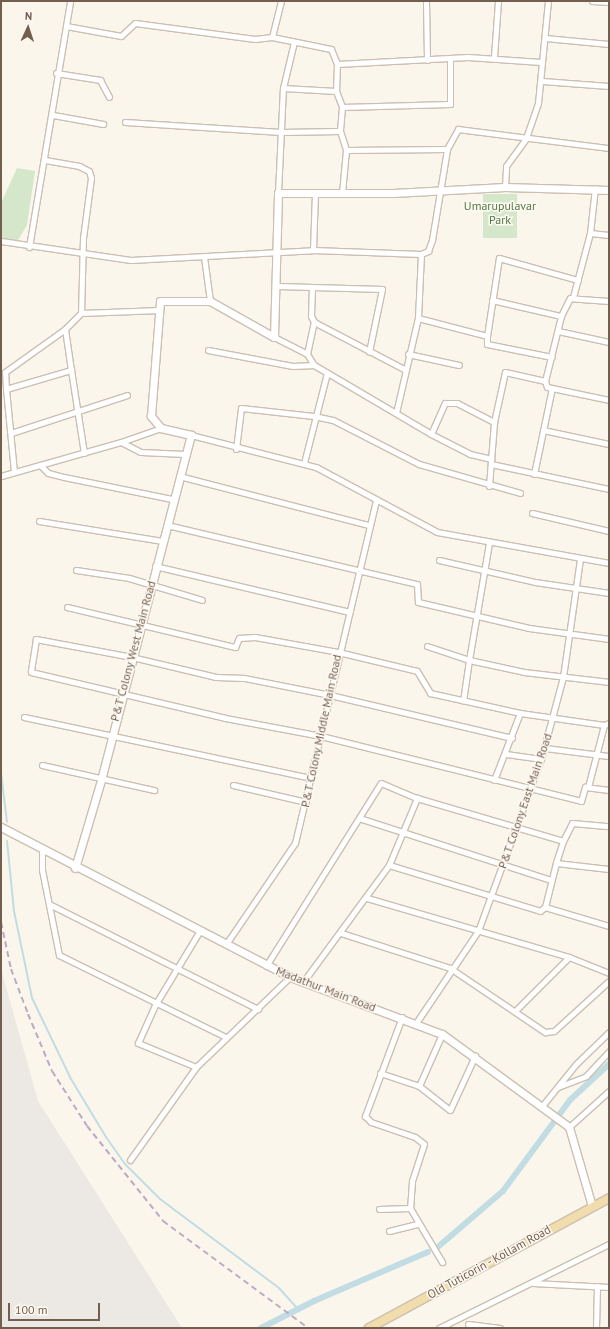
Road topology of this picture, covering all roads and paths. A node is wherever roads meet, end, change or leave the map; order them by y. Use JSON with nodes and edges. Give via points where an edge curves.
{"nodes":[{"id":1,"x":70,"y":1,"type":"edge"},
{"id":2,"x":281,"y":1,"type":"edge"},
{"id":3,"x":426,"y":1,"type":"edge"},
{"id":4,"x":498,"y":1,"type":"edge"},
{"id":5,"x":548,"y":1,"type":"edge"},
{"id":6,"x":592,"y":1,"type":"edge"},
{"id":7,"x":609,"y":2,"type":"edge"},
{"id":8,"x":66,"y":26,"type":"junction"},
{"id":9,"x":272,"y":37,"type":"junction"},
{"id":10,"x":545,"y":38,"type":"junction"},
{"id":11,"x":294,"y":42,"type":"junction"},
{"id":12,"x":609,"y":44,"type":"edge"},
{"id":13,"x":494,"y":57,"type":"junction"},
{"id":14,"x":427,"y":60,"type":"junction"},
{"id":15,"x":450,"y":60,"type":"junction"},
{"id":16,"x":541,"y":62,"type":"junction"},
{"id":17,"x":337,"y":64,"type":"junction"},
{"id":18,"x":56,"y":73,"type":"junction"},
{"id":19,"x":542,"y":81,"type":"junction"},
{"id":20,"x":609,"y":86,"type":"edge"},
{"id":21,"x":283,"y":88,"type":"junction"},
{"id":22,"x":336,"y":91,"type":"junction"},
{"id":23,"x":109,"y":97,"type":"dead end"},
{"id":24,"x":342,"y":106,"type":"junction"},
{"id":25,"x":53,"y":115,"type":"junction"},
{"id":26,"x":125,"y":122,"type":"dead end"},
{"id":27,"x":103,"y":124,"type":"dead end"},
{"id":28,"x":340,"y":131,"type":"junction"},
{"id":29,"x":280,"y":132,"type":"junction"},
{"id":30,"x":526,"y":138,"type":"junction"},
{"id":31,"x":609,"y":148,"type":"edge"},
{"id":32,"x":447,"y":149,"type":"junction"},
{"id":33,"x":346,"y":150,"type":"junction"},
{"id":34,"x":45,"y":160,"type":"junction"},
{"id":35,"x":505,"y":187,"type":"junction"},
{"id":36,"x":594,"y":188,"type":"junction"},
{"id":37,"x":443,"y":189,"type":"junction"},
{"id":38,"x":609,"y":190,"type":"edge"},
{"id":39,"x":278,"y":193,"type":"junction"},
{"id":40,"x":315,"y":193,"type":"junction"},
{"id":41,"x":342,"y":193,"type":"junction"},
{"id":42,"x":590,"y":233,"type":"junction"},
{"id":43,"x":609,"y":235,"type":"edge"},
{"id":44,"x":1,"y":242,"type":"edge"},
{"id":45,"x":29,"y":247,"type":"junction"},
{"id":46,"x":313,"y":250,"type":"junction"},
{"id":47,"x":278,"y":252,"type":"junction"},
{"id":48,"x":85,"y":254,"type":"junction"},
{"id":49,"x":421,"y":254,"type":"junction"},
{"id":50,"x":204,"y":256,"type":"junction"},
{"id":51,"x":578,"y":280,"type":"junction"},
{"id":52,"x":278,"y":286,"type":"junction"},
{"id":53,"x":312,"y":287,"type":"junction"},
{"id":54,"x":573,"y":296,"type":"junction"},
{"id":55,"x":492,"y":300,"type":"junction"},
{"id":56,"x":210,"y":301,"type":"junction"},
{"id":57,"x":609,"y":301,"type":"edge"},
{"id":58,"x":160,"y":310,"type":"junction"},
{"id":59,"x":81,"y":313,"type":"junction"},
{"id":60,"x":561,"y":316,"type":"junction"},
{"id":61,"x":418,"y":318,"type":"junction"},
{"id":62,"x":314,"y":322,"type":"junction"},
{"id":63,"x":65,"y":328,"type":"junction"},
{"id":64,"x":558,"y":331,"type":"junction"},
{"id":65,"x":487,"y":336,"type":"junction"},
{"id":66,"x":274,"y":337,"type":"junction"},
{"id":67,"x":609,"y":342,"type":"edge"},
{"id":68,"x":208,"y":350,"type":"dead end"},
{"id":69,"x":369,"y":352,"type":"junction"},
{"id":70,"x":307,"y":354,"type":"junction"},
{"id":71,"x":408,"y":354,"type":"junction"},
{"id":72,"x":552,"y":357,"type":"junction"},
{"id":73,"x":314,"y":365,"type":"junction"},
{"id":74,"x":459,"y":365,"type":"dead end"},
{"id":75,"x":404,"y":369,"type":"junction"},
{"id":76,"x":71,"y":370,"type":"junction"},
{"id":77,"x":327,"y":373,"type":"junction"},
{"id":78,"x":546,"y":381,"type":"junction"},
{"id":79,"x":552,"y":388,"type":"junction"},
{"id":80,"x":6,"y":389,"type":"junction"},
{"id":81,"x":127,"y":395,"type":"dead end"},
{"id":82,"x":609,"y":400,"type":"edge"},
{"id":83,"x":78,"y":413,"type":"junction"},
{"id":84,"x":396,"y":413,"type":"junction"},
{"id":85,"x":314,"y":416,"type":"junction"},
{"id":86,"x":494,"y":422,"type":"junction"},
{"id":87,"x":161,"y":428,"type":"junction"},
{"id":88,"x":543,"y":430,"type":"junction"},
{"id":89,"x":11,"y":433,"type":"junction"},
{"id":90,"x":431,"y":434,"type":"junction"},
{"id":91,"x":191,"y":435,"type":"junction"},
{"id":92,"x":122,"y":442,"type":"junction"},
{"id":93,"x":609,"y":444,"type":"edge"},
{"id":94,"x":236,"y":449,"type":"junction"},
{"id":95,"x":84,"y":453,"type":"junction"},
{"id":96,"x":185,"y":454,"type":"junction"},
{"id":97,"x":491,"y":461,"type":"junction"},
{"id":98,"x":304,"y":463,"type":"junction"},
{"id":99,"x":40,"y":465,"type":"junction"},
{"id":100,"x":14,"y":472,"type":"junction"},
{"id":101,"x":534,"y":474,"type":"junction"},
{"id":102,"x":1,"y":476,"type":"edge"},
{"id":103,"x":179,"y":476,"type":"junction"},
{"id":104,"x":489,"y":486,"type":"junction"},
{"id":105,"x":609,"y":489,"type":"edge"},
{"id":106,"x":520,"y":493,"type":"dead end"},
{"id":107,"x":172,"y":499,"type":"junction"},
{"id":108,"x":376,"y":501,"type":"junction"},
{"id":109,"x":532,"y":513,"type":"dead end"},
{"id":110,"x":39,"y":521,"type":"dead end"},
{"id":111,"x":167,"y":525,"type":"junction"},
{"id":112,"x":369,"y":525,"type":"dead end"},
{"id":113,"x":609,"y":531,"type":"edge"},
{"id":114,"x":162,"y":541,"type":"junction"},
{"id":115,"x":489,"y":543,"type":"junction"},
{"id":116,"x":580,"y":559,"type":"junction"},
{"id":117,"x":439,"y":560,"type":"dead end"},
{"id":118,"x":609,"y":563,"type":"edge"},
{"id":119,"x":155,"y":566,"type":"junction"},
{"id":120,"x":76,"y":570,"type":"dead end"},
{"id":121,"x":359,"y":570,"type":"junction"},
{"id":122,"x":484,"y":570,"type":"junction"},
{"id":123,"x":152,"y":585,"type":"junction"},
{"id":124,"x":576,"y":588,"type":"junction"},
{"id":125,"x":609,"y":592,"type":"edge"},
{"id":126,"x":202,"y":600,"type":"dead end"},
{"id":127,"x":67,"y":607,"type":"dead end"},
{"id":128,"x":350,"y":612,"type":"junction"},
{"id":129,"x":477,"y":616,"type":"junction"},
{"id":130,"x":141,"y":622,"type":"junction"},
{"id":131,"x":568,"y":634,"type":"junction"},
{"id":132,"x":609,"y":639,"type":"edge"},
{"id":133,"x":427,"y":646,"type":"dead end"},
{"id":134,"x":338,"y":652,"type":"junction"},
{"id":135,"x":132,"y":656,"type":"junction"},
{"id":136,"x":469,"y":660,"type":"junction"},
{"id":137,"x":563,"y":677,"type":"junction"},
{"id":138,"x":609,"y":682,"type":"edge"},
{"id":139,"x":123,"y":691,"type":"junction"},
{"id":140,"x":330,"y":695,"type":"junction"},
{"id":141,"x":463,"y":701,"type":"junction"},
{"id":142,"x":520,"y":713,"type":"junction"},
{"id":143,"x":24,"y":717,"type":"dead end"},
{"id":144,"x":553,"y":717,"type":"junction"},
{"id":145,"x":606,"y":724,"type":"edge"},
{"id":146,"x":110,"y":736,"type":"junction"},
{"id":147,"x":321,"y":736,"type":"junction"},
{"id":148,"x":512,"y":738,"type":"junction"},
{"id":149,"x":545,"y":748,"type":"junction"},
{"id":150,"x":506,"y":754,"type":"junction"},
{"id":151,"x":598,"y":755,"type":"junction"},
{"id":152,"x":609,"y":756,"type":"edge"},
{"id":153,"x":542,"y":759,"type":"junction"},
{"id":154,"x":42,"y":765,"type":"dead end"},
{"id":155,"x":312,"y":778,"type":"junction"},
{"id":156,"x":102,"y":780,"type":"junction"},
{"id":157,"x":494,"y":780,"type":"junction"},
{"id":158,"x":233,"y":785,"type":"dead end"},
{"id":159,"x":588,"y":787,"type":"junction"},
{"id":160,"x":530,"y":789,"type":"junction"},
{"id":161,"x":154,"y":790,"type":"dead end"},
{"id":162,"x":609,"y":790,"type":"edge"},
{"id":163,"x":417,"y":798,"type":"junction"},
{"id":164,"x":306,"y":802,"type":"junction"},
{"id":165,"x":359,"y":818,"type":"junction"},
{"id":166,"x":518,"y":826,"type":"junction"},
{"id":167,"x":609,"y":826,"type":"edge"},
{"id":168,"x":1,"y":828,"type":"edge"},
{"id":169,"x":402,"y":834,"type":"junction"},
{"id":170,"x":563,"y":841,"type":"junction"},
{"id":171,"x":42,"y":849,"type":"junction"},
{"id":172,"x":556,"y":863,"type":"junction"},
{"id":173,"x":389,"y":865,"type":"junction"},
{"id":174,"x":504,"y":866,"type":"junction"},
{"id":175,"x":75,"y":868,"type":"junction"},
{"id":176,"x":609,"y":869,"type":"edge"},
{"id":177,"x":551,"y":880,"type":"junction"},
{"id":178,"x":491,"y":897,"type":"junction"},
{"id":179,"x":367,"y":898,"type":"junction"},
{"id":180,"x":51,"y":905,"type":"junction"},
{"id":181,"x":545,"y":907,"type":"junction"},
{"id":182,"x":609,"y":926,"type":"edge"},
{"id":183,"x":478,"y":931,"type":"junction"},
{"id":184,"x":199,"y":932,"type":"junction"},
{"id":185,"x":341,"y":933,"type":"junction"},
{"id":186,"x":226,"y":944,"type":"junction"},
{"id":187,"x":569,"y":957,"type":"junction"},
{"id":188,"x":266,"y":966,"type":"junction"},
{"id":189,"x":177,"y":968,"type":"junction"},
{"id":190,"x":450,"y":968,"type":"junction"},
{"id":191,"x":609,"y":973,"type":"edge"},
{"id":192,"x":290,"y":977,"type":"junction"},
{"id":193,"x":303,"y":982,"type":"junction"},
{"id":194,"x":609,"y":983,"type":"edge"},
{"id":195,"x":155,"y":1005,"type":"junction"},
{"id":196,"x":258,"y":1009,"type":"junction"},
{"id":197,"x":516,"y":1010,"type":"junction"},
{"id":198,"x":402,"y":1017,"type":"junction"},
{"id":199,"x":416,"y":1023,"type":"junction"},
{"id":200,"x":609,"y":1032,"type":"edge"},
{"id":201,"x":442,"y":1034,"type":"junction"},
{"id":202,"x":226,"y":1037,"type":"junction"},
{"id":203,"x":609,"y":1050,"type":"edge"},
{"id":204,"x":475,"y":1056,"type":"junction"},
{"id":205,"x":196,"y":1067,"type":"junction"},
{"id":206,"x":380,"y":1073,"type":"junction"},
{"id":207,"x":419,"y":1086,"type":"junction"},
{"id":208,"x":557,"y":1088,"type":"junction"},
{"id":209,"x":609,"y":1091,"type":"edge"},
{"id":210,"x":543,"y":1107,"type":"junction"},
{"id":211,"x":566,"y":1125,"type":"junction"},
{"id":212,"x":130,"y":1160,"type":"dead end"},
{"id":213,"x":609,"y":1198,"type":"edge"},
{"id":214,"x":592,"y":1206,"type":"junction"},
{"id":215,"x":410,"y":1208,"type":"junction"},
{"id":216,"x":379,"y":1209,"type":"dead end"},
{"id":217,"x":418,"y":1224,"type":"junction"},
{"id":218,"x":390,"y":1231,"type":"dead end"},
{"id":219,"x":609,"y":1244,"type":"edge"},
{"id":220,"x":442,"y":1262,"type":"dead end"},
{"id":221,"x":532,"y":1283,"type":"junction"},
{"id":222,"x":598,"y":1286,"type":"junction"},
{"id":223,"x":609,"y":1287,"type":"edge"},
{"id":224,"x":469,"y":1313,"type":"junction"},
{"id":225,"x":468,"y":1326,"type":"edge"},
{"id":226,"x":369,"y":1328,"type":"edge"},
{"id":227,"x":439,"y":1328,"type":"edge"},
{"id":228,"x":500,"y":1328,"type":"edge"},
{"id":229,"x":596,"y":1328,"type":"edge"}],
"edges":[{"from":1,"to":8,"type":"street"},
{"from":2,"to":9,"type":"street"},
{"from":3,"to":14,"type":"street"},
{"from":4,"to":13,"type":"street"},
{"from":5,"to":10,"type":"street"},
{"from":6,"to":7,"type":"street"},
{"from":8,"to":9,"type":"street","via":[[121,36],[136,23],[255,39]]},
{"from":8,"to":18,"type":"street"},
{"from":9,"to":11,"type":"street"},
{"from":10,"to":12,"type":"street"},
{"from":10,"to":16,"type":"street"},
{"from":11,"to":17,"type":"street","via":[[325,46],[330,49]]},
{"from":11,"to":21,"type":"street"},
{"from":13,"to":15,"type":"street"},
{"from":13,"to":16,"type":"street"},
{"from":14,"to":15,"type":"street"},
{"from":14,"to":17,"type":"street"},
{"from":15,"to":24,"type":"street","via":[[450,104]]},
{"from":16,"to":19,"type":"street"},
{"from":17,"to":22,"type":"street"},
{"from":18,"to":23,"type":"street","via":[[100,80]]},
{"from":18,"to":25,"type":"street"},
{"from":19,"to":20,"type":"street"},
{"from":19,"to":30,"type":"street"},
{"from":21,"to":22,"type":"street"},
{"from":21,"to":29,"type":"street"},
{"from":22,"to":24,"type":"street"},
{"from":24,"to":28,"type":"street"},
{"from":25,"to":27,"type":"street"},
{"from":25,"to":34,"type":"street"},
{"from":26,"to":29,"type":"street"},
{"from":28,"to":29,"type":"street"},
{"from":28,"to":33,"type":"street"},
{"from":29,"to":39,"type":"street"},
{"from":30,"to":31,"type":"street"},
{"from":30,"to":32,"type":"street","via":[[458,129]]},
{"from":30,"to":35,"type":"street","via":[[506,166]]},
{"from":32,"to":33,"type":"street"},
{"from":32,"to":37,"type":"street"},
{"from":33,"to":41,"type":"street"},
{"from":34,"to":45,"type":"street"},
{"from":34,"to":48,"type":"street","via":[[90,171],[83,238]]},
{"from":35,"to":36,"type":"street"},
{"from":35,"to":37,"type":"street"},
{"from":36,"to":38,"type":"street"},
{"from":36,"to":42,"type":"street"},
{"from":37,"to":41,"type":"street"},
{"from":37,"to":49,"type":"street","via":[[432,240],[428,251]]},
{"from":39,"to":40,"type":"street"},
{"from":39,"to":47,"type":"street"},
{"from":40,"to":41,"type":"street"},
{"from":40,"to":46,"type":"street"},
{"from":42,"to":43,"type":"street"},
{"from":42,"to":51,"type":"street"},
{"from":44,"to":45,"type":"street"},
{"from":45,"to":48,"type":"street"},
{"from":46,"to":47,"type":"street"},
{"from":46,"to":49,"type":"street"},
{"from":47,"to":50,"type":"street"},
{"from":47,"to":52,"type":"street"},
{"from":48,"to":50,"type":"street","via":[[131,260]]},
{"from":48,"to":59,"type":"street"},
{"from":49,"to":61,"type":"street"},
{"from":50,"to":56,"type":"street"},
{"from":51,"to":54,"type":"street"},
{"from":51,"to":55,"type":"street","via":[[499,258]]},
{"from":52,"to":53,"type":"street"},
{"from":52,"to":66,"type":"street"},
{"from":53,"to":62,"type":"street","via":[[310,316]]},
{"from":53,"to":69,"type":"street","via":[[382,289]]},
{"from":54,"to":57,"type":"street"},
{"from":54,"to":60,"type":"street"},
{"from":55,"to":60,"type":"street"},
{"from":55,"to":65,"type":"street"},
{"from":56,"to":58,"type":"street","via":[[160,301]]},
{"from":56,"to":66,"type":"street"},
{"from":58,"to":59,"type":"street"},
{"from":58,"to":87,"type":"street","via":[[151,416]]},
{"from":59,"to":63,"type":"street"},
{"from":60,"to":64,"type":"street"},
{"from":61,"to":65,"type":"street"},
{"from":61,"to":71,"type":"street"},
{"from":62,"to":69,"type":"street"},
{"from":62,"to":70,"type":"street"},
{"from":63,"to":76,"type":"street"},
{"from":63,"to":80,"type":"street","via":[[5,372]]},
{"from":64,"to":67,"type":"street"},
{"from":64,"to":72,"type":"street"},
{"from":65,"to":72,"type":"street","via":[[487,344]]},
{"from":66,"to":70,"type":"street"},
{"from":68,"to":73,"type":"street","via":[[293,366]]},
{"from":69,"to":75,"type":"street"},
{"from":70,"to":73,"type":"street"},
{"from":71,"to":74,"type":"street"},
{"from":71,"to":75,"type":"street"},
{"from":72,"to":78,"type":"street"},
{"from":73,"to":77,"type":"street"},
{"from":75,"to":84,"type":"street"},
{"from":76,"to":80,"type":"street"},
{"from":76,"to":83,"type":"street"},
{"from":77,"to":84,"type":"street"},
{"from":77,"to":85,"type":"street"},
{"from":78,"to":79,"type":"street","via":[[547,387]]},
{"from":78,"to":86,"type":"street","via":[[505,372]]},
{"from":79,"to":82,"type":"street"},
{"from":79,"to":88,"type":"street"},
{"from":80,"to":89,"type":"street"},
{"from":81,"to":83,"type":"street"},
{"from":83,"to":89,"type":"street"},
{"from":83,"to":95,"type":"street"},
{"from":84,"to":90,"type":"street"},
{"from":85,"to":94,"type":"street","via":[[242,408]]},
{"from":85,"to":98,"type":"street"},
{"from":85,"to":104,"type":"street","via":[[333,420],[419,464]]},
{"from":86,"to":90,"type":"street","via":[[457,403],[445,403]]},
{"from":86,"to":97,"type":"street"},
{"from":87,"to":91,"type":"street"},
{"from":87,"to":92,"type":"street"},
{"from":88,"to":93,"type":"street"},
{"from":88,"to":101,"type":"street"},
{"from":89,"to":100,"type":"street"},
{"from":90,"to":97,"type":"street","via":[[470,454]]},
{"from":91,"to":94,"type":"street"},
{"from":91,"to":96,"type":"street","name":"P&T Colony West Main Road"},
{"from":92,"to":95,"type":"street"},
{"from":92,"to":96,"type":"street","via":[[141,452]]},
{"from":94,"to":98,"type":"street"},
{"from":95,"to":99,"type":"street"},
{"from":96,"to":103,"type":"street","name":"P&T Colony West Main Road"},
{"from":97,"to":101,"type":"street"},
{"from":97,"to":104,"type":"street"},
{"from":98,"to":108,"type":"street","via":[[337,477]]},
{"from":99,"to":100,"type":"street"},
{"from":99,"to":107,"type":"street","via":[[48,473]]},
{"from":100,"to":102,"type":"street"},
{"from":101,"to":105,"type":"street"},
{"from":103,"to":107,"type":"street","name":"P&T Colony West Main Road"},
{"from":103,"to":112,"type":"street"},
{"from":104,"to":106,"type":"street"},
{"from":107,"to":111,"type":"street","name":"P&T Colony West Main Road"},
{"from":108,"to":115,"type":"street","via":[[437,532]]},
{"from":108,"to":121,"type":"street","name":"P&T Colony Middle Main Road"},
{"from":109,"to":113,"type":"street"},
{"from":110,"to":114,"type":"street"},
{"from":111,"to":114,"type":"street","name":"P&T Colony West Main Road"},
{"from":111,"to":121,"type":"street"},
{"from":114,"to":119,"type":"street","name":"P&T Colony West Main Road"},
{"from":115,"to":116,"type":"street"},
{"from":115,"to":122,"type":"street"},
{"from":116,"to":118,"type":"street"},
{"from":116,"to":124,"type":"street","name":"P&T Colony East Main Road"},
{"from":117,"to":122,"type":"street"},
{"from":119,"to":123,"type":"street","name":"P&T Colony West Main Road"},
{"from":119,"to":128,"type":"street"},
{"from":120,"to":123,"type":"street"},
{"from":121,"to":128,"type":"street","name":"P&T Colony Middle Main Road"},
{"from":121,"to":129,"type":"street","via":[[417,584],[418,602]]},
{"from":122,"to":124,"type":"street"},
{"from":122,"to":129,"type":"street"},
{"from":123,"to":126,"type":"street"},
{"from":123,"to":130,"type":"street","name":"P&T Colony West Main Road"},
{"from":124,"to":125,"type":"street"},
{"from":124,"to":131,"type":"street","name":"P&T Colony East Main Road"},
{"from":127,"to":130,"type":"street"},
{"from":128,"to":134,"type":"street","name":"P&T Colony Middle Main Road"},
{"from":129,"to":131,"type":"street"},
{"from":129,"to":136,"type":"street"},
{"from":130,"to":134,"type":"street","via":[[235,647],[239,638],[255,637]]},
{"from":130,"to":135,"type":"street","name":"P&T Colony West Main Road"},
{"from":131,"to":132,"type":"street"},
{"from":131,"to":137,"type":"street","name":"P&T Colony East Main Road"},
{"from":133,"to":136,"type":"street"},
{"from":134,"to":140,"type":"street","name":"P&T Colony Middle Main Road"},
{"from":134,"to":141,"type":"street","via":[[417,671],[430,693]]},
{"from":135,"to":139,"type":"street","name":"P&T Colony West Main Road"},
{"from":135,"to":139,"type":"street","via":[[36,639],[32,672]]},
{"from":135,"to":140,"type":"street","via":[[216,678],[244,678]]},
{"from":136,"to":137,"type":"street"},
{"from":136,"to":141,"type":"street"},
{"from":137,"to":138,"type":"street"},
{"from":137,"to":144,"type":"street","name":"P&T Colony East Main Road"},
{"from":139,"to":146,"type":"street","name":"P&T Colony West Main Road"},
{"from":139,"to":147,"type":"street","via":[[225,718]]},
{"from":140,"to":147,"type":"street","name":"P&T Colony Middle Main Road"},
{"from":140,"to":148,"type":"street"},
{"from":141,"to":142,"type":"street"},
{"from":142,"to":144,"type":"street"},
{"from":142,"to":148,"type":"street"},
{"from":143,"to":146,"type":"street"},
{"from":144,"to":145,"type":"street"},
{"from":144,"to":149,"type":"street","name":"P&T Colony East Main Road"},
{"from":145,"to":151,"type":"street"},
{"from":146,"to":155,"type":"street"},
{"from":146,"to":156,"type":"street","name":"P&T Colony West Main Road"},
{"from":147,"to":155,"type":"street","name":"P&T Colony Middle Main Road"},
{"from":147,"to":157,"type":"street"},
{"from":148,"to":150,"type":"street"},
{"from":149,"to":151,"type":"street"},
{"from":149,"to":153,"type":"street","name":"P&T Colony East Main Road"},
{"from":150,"to":153,"type":"street"},
{"from":150,"to":157,"type":"street"},
{"from":151,"to":152,"type":"street"},
{"from":151,"to":159,"type":"street"},
{"from":153,"to":160,"type":"street","name":"P&T Colony East Main Road"},
{"from":154,"to":156,"type":"street"},
{"from":155,"to":164,"type":"street","name":"P&T Colony Middle Main Road"},
{"from":156,"to":161,"type":"street"},
{"from":156,"to":175,"type":"street","name":"P&T Colony West Main Road"},
{"from":157,"to":160,"type":"street"},
{"from":158,"to":164,"type":"street"},
{"from":159,"to":160,"type":"street","via":[[585,787],[581,801]]},
{"from":159,"to":162,"type":"street"},
{"from":160,"to":166,"type":"street","name":"P&T Colony East Main Road"},
{"from":163,"to":165,"type":"street","via":[[381,783]]},
{"from":163,"to":166,"type":"street"},
{"from":163,"to":169,"type":"street"},
{"from":164,"to":186,"type":"street","name":"P&T Colony Middle Main Road","via":[[294,843]]},
{"from":165,"to":169,"type":"street"},
{"from":165,"to":188,"type":"street"},
{"from":166,"to":170,"type":"street"},
{"from":166,"to":174,"type":"street","name":"P&T Colony East Main Road"},
{"from":167,"to":170,"type":"street","via":[[572,823]]},
{"from":168,"to":171,"type":"street","name":"Madathur Main Road"},
{"from":169,"to":173,"type":"street"},
{"from":169,"to":174,"type":"street"},
{"from":170,"to":172,"type":"street"},
{"from":171,"to":175,"type":"street","name":"Madathur Main Road"},
{"from":171,"to":180,"type":"street","via":[[42,870]]},
{"from":172,"to":176,"type":"street"},
{"from":172,"to":177,"type":"street"},
{"from":173,"to":178,"type":"street"},
{"from":173,"to":179,"type":"street"},
{"from":174,"to":177,"type":"street"},
{"from":174,"to":178,"type":"street","name":"P&T Colony East Main Road"},
{"from":175,"to":184,"type":"street","name":"Madathur Main Road"},
{"from":177,"to":181,"type":"street"},
{"from":178,"to":181,"type":"street","via":[[540,911]]},
{"from":178,"to":183,"type":"street","name":"P&T Colony East Main Road"},
{"from":179,"to":183,"type":"street"},
{"from":179,"to":185,"type":"street"},
{"from":180,"to":189,"type":"street"},
{"from":180,"to":195,"type":"street","via":[[55,945],[59,955]]},
{"from":181,"to":182,"type":"street"},
{"from":183,"to":187,"type":"street"},
{"from":183,"to":190,"type":"street","name":"P&T Colony East Main Road"},
{"from":184,"to":186,"type":"street","name":"Madathur Main Road"},
{"from":184,"to":189,"type":"street"},
{"from":185,"to":190,"type":"street"},
{"from":185,"to":193,"type":"street"},
{"from":186,"to":188,"type":"street","name":"Madathur Main Road"},
{"from":187,"to":191,"type":"street"},
{"from":187,"to":197,"type":"street"},
{"from":188,"to":192,"type":"street","name":"Madathur Main Road"},
{"from":189,"to":195,"type":"street"},
{"from":189,"to":196,"type":"street"},
{"from":190,"to":197,"type":"street"},
{"from":190,"to":199,"type":"street","name":"P&T Colony East Main Road"},
{"from":192,"to":193,"type":"street","name":"Madathur Main Road"},
{"from":192,"to":196,"type":"street"},
{"from":193,"to":198,"type":"street","name":"Madathur Main Road"},
{"from":194,"to":197,"type":"street","via":[[549,1033]]},
{"from":195,"to":202,"type":"street"},
{"from":195,"to":205,"type":"street","via":[[138,1044]]},
{"from":196,"to":202,"type":"street"},
{"from":198,"to":199,"type":"street","name":"Madathur Main Road"},
{"from":198,"to":206,"type":"street"},
{"from":199,"to":201,"type":"street","name":"Madathur Main Road"},
{"from":200,"to":208,"type":"street"},
{"from":201,"to":204,"type":"street","name":"Madathur Main Road"},
{"from":201,"to":207,"type":"street"},
{"from":202,"to":205,"type":"street"},
{"from":203,"to":208,"type":"street","via":[[586,1076]]},
{"from":204,"to":207,"type":"street","via":[[450,1110]]},
{"from":204,"to":210,"type":"street","name":"Madathur Main Road"},
{"from":205,"to":212,"type":"street"},
{"from":206,"to":207,"type":"street"},
{"from":206,"to":215,"type":"street","via":[[365,1116],[371,1122],[415,1136],[424,1144],[412,1181]]},
{"from":208,"to":210,"type":"street"},
{"from":209,"to":211,"type":"street"},
{"from":210,"to":211,"type":"street","name":"Madathur Main Road"},
{"from":211,"to":214,"type":"street"},
{"from":213,"to":214,"type":"main road","name":"Old Tuticorin - Kollam Road"},
{"from":214,"to":226,"type":"main road","name":"Old Tuticorin - Kollam Road"},
{"from":215,"to":216,"type":"street"},
{"from":215,"to":217,"type":"street"},
{"from":217,"to":218,"type":"street"},
{"from":217,"to":220,"type":"street"},
{"from":219,"to":221,"type":"street"},
{"from":221,"to":222,"type":"street"},
{"from":221,"to":224,"type":"street"},
{"from":222,"to":223,"type":"street"},
{"from":222,"to":229,"type":"street"},
{"from":224,"to":225,"type":"street"},
{"from":224,"to":227,"type":"street"},
{"from":225,"to":228,"type":"street"}]}
